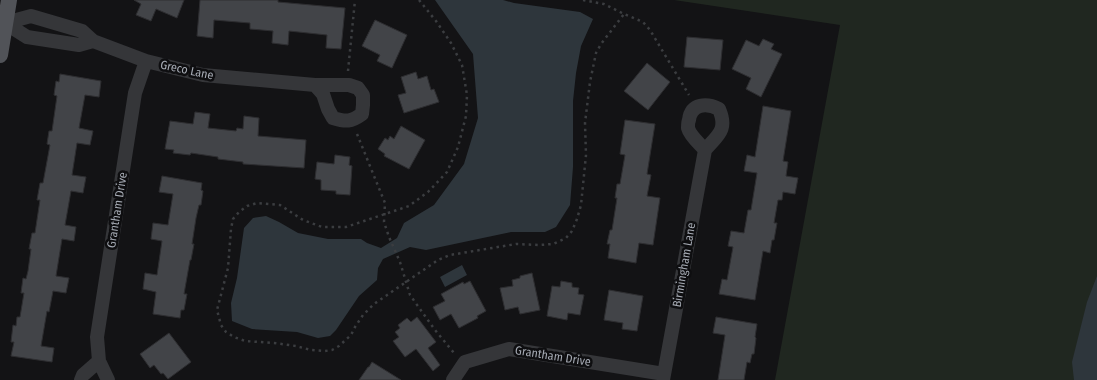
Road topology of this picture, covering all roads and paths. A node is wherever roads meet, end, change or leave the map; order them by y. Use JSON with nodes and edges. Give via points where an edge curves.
{"nodes":[{"id":1,"x":9,"y":0,"type":"edge"},
{"id":2,"x":355,"y":0,"type":"edge"},
{"id":3,"x":419,"y":0,"type":"edge"},
{"id":4,"x":583,"y":0,"type":"edge"},
{"id":5,"x":624,"y":14,"type":"junction"},
{"id":6,"x":3,"y":23,"type":"edge"},
{"id":7,"x":92,"y":41,"type":"junction"},
{"id":8,"x":0,"y":56,"type":"edge"},
{"id":9,"x":146,"y":61,"type":"junction"},
{"id":10,"x":348,"y":71,"type":"dead end"},
{"id":11,"x":315,"y":85,"type":"dead end"},
{"id":12,"x":689,"y":95,"type":"dead end"},
{"id":13,"x":357,"y":134,"type":"dead end"},
{"id":14,"x":705,"y":150,"type":"dead end"},
{"id":15,"x":385,"y":214,"type":"junction"},
{"id":16,"x":405,"y":282,"type":"junction"},
{"id":17,"x":99,"y":361,"type":"junction"},
{"id":18,"x":465,"y":362,"type":"junction"},
{"id":19,"x":664,"y":377,"type":"edge"},
{"id":20,"x":81,"y":380,"type":"edge"},
{"id":21,"x":108,"y":380,"type":"edge"},
{"id":22,"x":452,"y":380,"type":"edge"}],
"edges":[{"from":1,"to":6,"type":"main road"},
{"from":2,"to":10,"type":"path"},
{"from":3,"to":15,"type":"path","via":[[451,43],[462,65],[467,95],[466,116],[447,172],[409,206]]},
{"from":4,"to":5,"type":"path","via":[[604,4]]},
{"from":5,"to":12,"type":"path","via":[[643,22],[650,30]]},
{"from":5,"to":16,"type":"path","via":[[596,53],[585,123],[586,155],[581,205],[572,231],[553,244],[516,244],[450,255]]},
{"from":6,"to":7,"type":"street","name":"Greco Lane","via":[[27,36],[79,45]]},
{"from":6,"to":7,"type":"street","name":"Greco Lane","via":[[30,16],[82,31]]},
{"from":6,"to":8,"type":"main road"},
{"from":7,"to":9,"type":"street","name":"Greco Lane"},
{"from":9,"to":11,"type":"street","name":"Greco Lane","via":[[203,75]]},
{"from":9,"to":17,"type":"street","name":"Grantham Drive","via":[[135,93],[130,122],[100,320]]},
{"from":13,"to":15,"type":"path","via":[[385,203]]},
{"from":14,"to":19,"type":"street","name":"Birmingham Lane"},
{"from":15,"to":16,"type":"path","via":[[384,222]]},
{"from":15,"to":16,"type":"path","via":[[346,227],[322,227],[303,220],[280,205],[257,203],[247,206],[234,219],[231,229],[228,268],[217,310],[219,319],[226,332],[245,341],[332,350],[351,335],[374,304]]},
{"from":16,"to":18,"type":"path","via":[[410,295],[435,330]]},
{"from":17,"to":20,"type":"street"},
{"from":17,"to":21,"type":"street","name":"Grantham Drive"},
{"from":18,"to":19,"type":"street","name":"Grantham Drive","via":[[510,349]]},
{"from":18,"to":22,"type":"street"}]}
